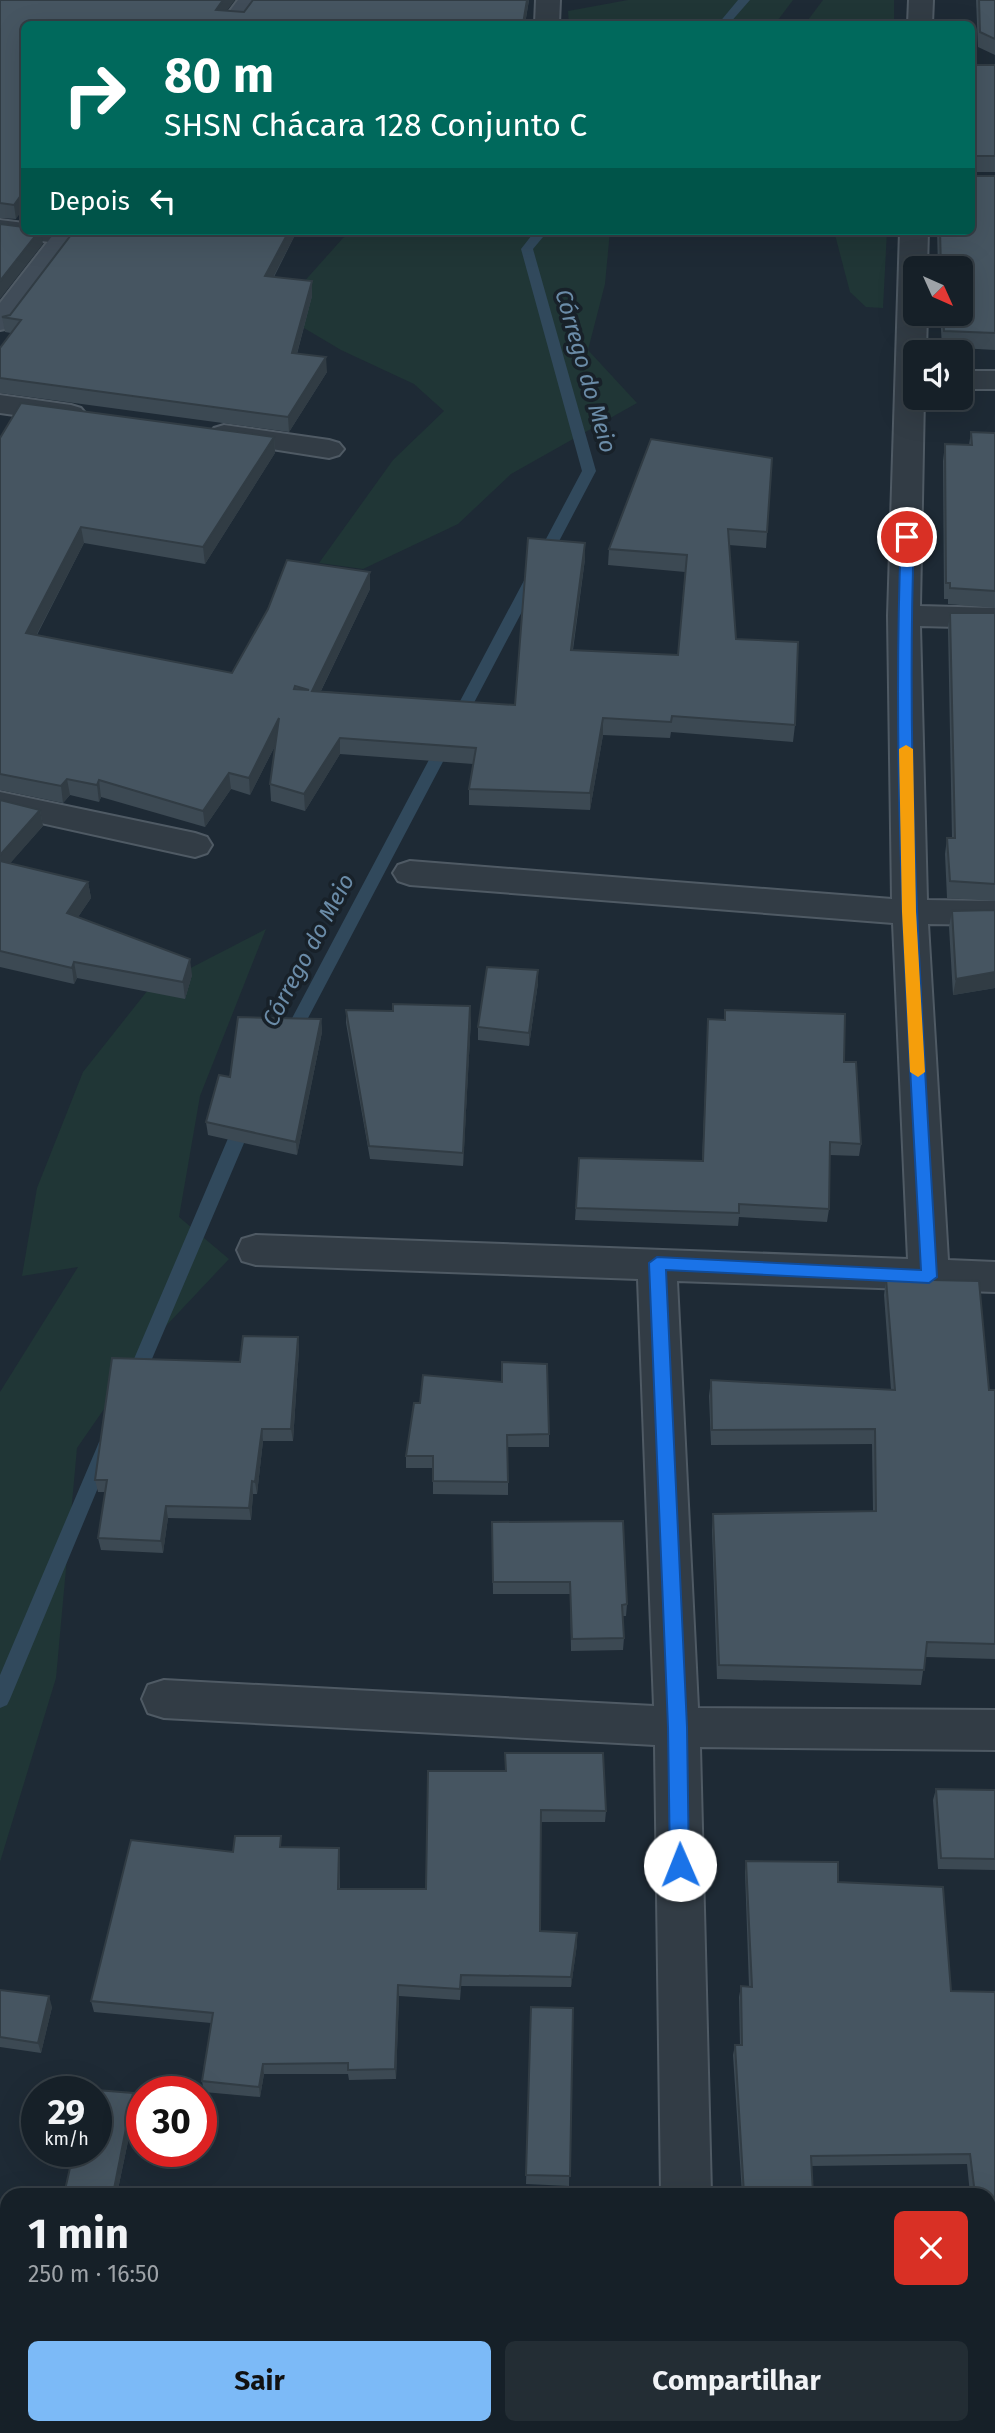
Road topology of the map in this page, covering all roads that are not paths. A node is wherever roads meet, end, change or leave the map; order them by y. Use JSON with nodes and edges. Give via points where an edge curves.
{"nodes":[{"id":1,"x":251,"y":0,"type":"edge"},
{"id":2,"x":548,"y":0,"type":"edge"},
{"id":3,"x":920,"y":0,"type":"edge"},
{"id":4,"x":234,"y":21,"type":"edge"},
{"id":5,"x":547,"y":21,"type":"edge"},
{"id":6,"x":920,"y":21,"type":"edge"},
{"id":7,"x":0,"y":228,"type":"edge"},
{"id":8,"x":21,"y":230,"type":"edge"},
{"id":9,"x":67,"y":235,"type":"edge"},
{"id":10,"x":914,"y":235,"type":"edge"},
{"id":11,"x":0,"y":322,"type":"edge"},
{"id":12,"x":914,"y":340,"type":"edge"},
{"id":13,"x":973,"y":380,"type":"edge"},
{"id":14,"x":995,"y":380,"type":"edge"},
{"id":15,"x":0,"y":404,"type":"edge"},
{"id":16,"x":913,"y":410,"type":"edge"},
{"id":17,"x":96,"y":417,"type":"edge"},
{"id":18,"x":192,"y":430,"type":"edge"},
{"id":19,"x":329,"y":449,"type":"dead end"},
{"id":20,"x":904,"y":616,"type":"junction"},
{"id":21,"x":995,"y":618,"type":"edge"},
{"id":22,"x":0,"y":803,"type":"edge"},
{"id":23,"x":195,"y":845,"type":"dead end"},
{"id":24,"x":410,"y":873,"type":"dead end"},
{"id":25,"x":909,"y":912,"type":"junction"},
{"id":26,"x":995,"y":913,"type":"edge"},
{"id":27,"x":256,"y":1250,"type":"dead end"},
{"id":28,"x":657,"y":1263,"type":"junction"},
{"id":29,"x":929,"y":1277,"type":"junction"},
{"id":30,"x":995,"y":1277,"type":"edge"},
{"id":31,"x":164,"y":1699,"type":"dead end"},
{"id":32,"x":677,"y":1727,"type":"junction"},
{"id":33,"x":995,"y":1730,"type":"edge"},
{"id":34,"x":686,"y":2188,"type":"edge"}],
"edges":[{"from":1,"to":4,"type":"street"},
{"from":2,"to":5,"type":"street"},
{"from":3,"to":6,"type":"street"},
{"from":7,"to":8,"type":"street"},
{"from":9,"to":11,"type":"street"},
{"from":10,"to":12,"type":"street"},
{"from":13,"to":14,"type":"street"},
{"from":15,"to":17,"type":"street"},
{"from":16,"to":20,"type":"street"},
{"from":18,"to":19,"type":"street"},
{"from":20,"to":21,"type":"street"},
{"from":20,"to":25,"type":"street"},
{"from":22,"to":23,"type":"street"},
{"from":24,"to":25,"type":"street"},
{"from":25,"to":26,"type":"street"},
{"from":25,"to":29,"type":"street"},
{"from":27,"to":28,"type":"street"},
{"from":28,"to":29,"type":"street"},
{"from":28,"to":32,"type":"street"},
{"from":29,"to":30,"type":"street"},
{"from":31,"to":32,"type":"street"},
{"from":32,"to":33,"type":"street"},
{"from":32,"to":34,"type":"street"}]}
